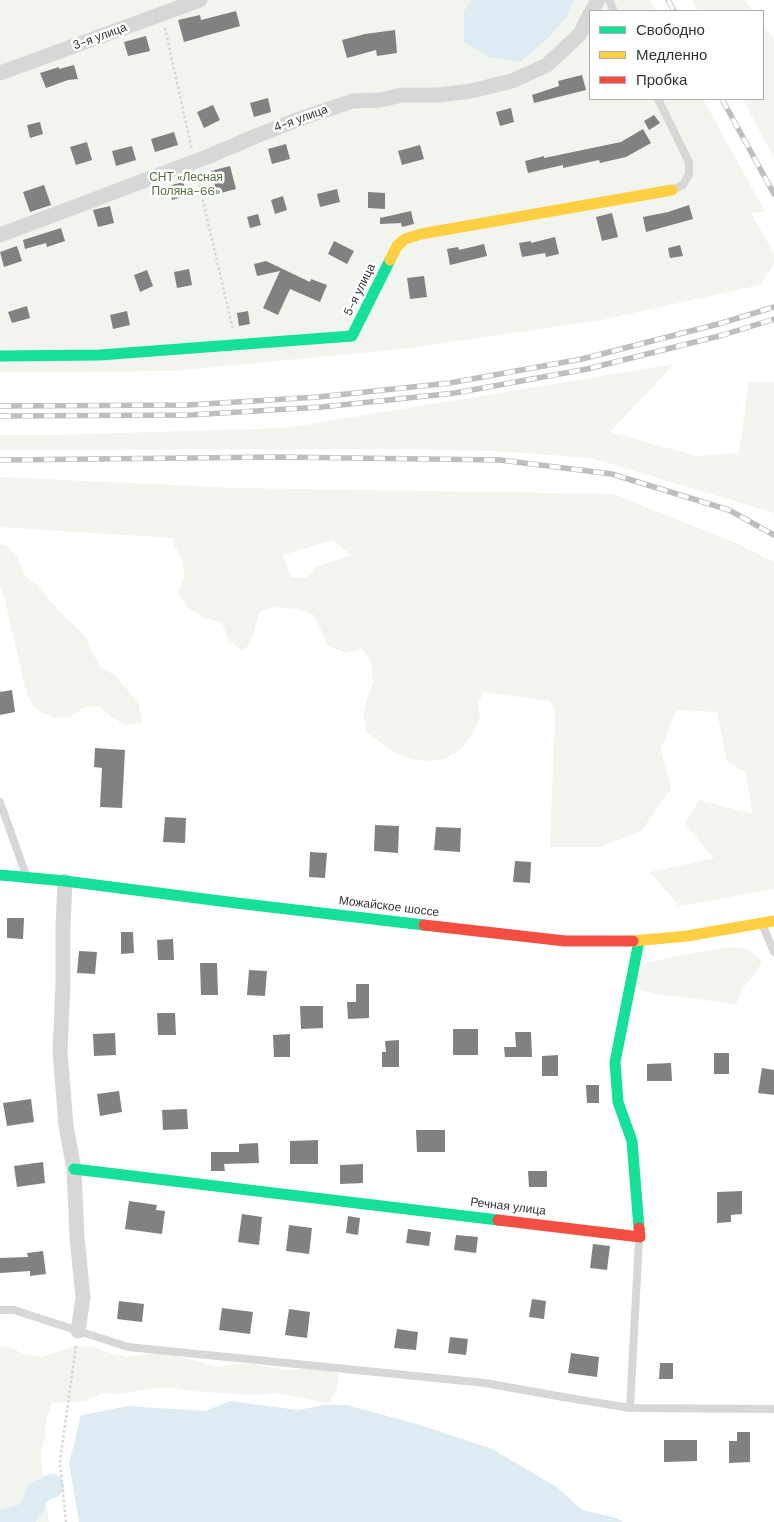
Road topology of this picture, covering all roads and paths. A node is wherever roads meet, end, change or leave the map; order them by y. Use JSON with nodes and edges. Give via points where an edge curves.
{"nodes":[{"id":1,"x":200,"y":0,"type":"edge"},
{"id":2,"x":589,"y":16,"type":"edge"},
{"id":3,"x":0,"y":73,"type":"edge"},
{"id":4,"x":658,"y":100,"type":"edge"},
{"id":5,"x":672,"y":190,"type":"joint"},
{"id":6,"x":0,"y":235,"type":"edge"},
{"id":7,"x":0,"y":356,"type":"edge"},
{"id":8,"x":0,"y":802,"type":"edge"},
{"id":9,"x":0,"y":875,"type":"edge"},
{"id":10,"x":27,"y":877,"type":"junction"},
{"id":11,"x":65,"y":880,"type":"junction"},
{"id":12,"x":768,"y":923,"type":"edge"},
{"id":13,"x":639,"y":941,"type":"junction"},
{"id":14,"x":774,"y":952,"type":"edge"},
{"id":15,"x":74,"y":1170,"type":"junction"},
{"id":16,"x":640,"y":1237,"type":"junction"},
{"id":17,"x":0,"y":1310,"type":"edge"},
{"id":18,"x":78,"y":1331,"type":"junction"},
{"id":19,"x":630,"y":1408,"type":"junction"},
{"id":20,"x":774,"y":1409,"type":"edge"},
{"id":21,"x":66,"y":1522,"type":"edge"}],
"edges":[{"from":1,"to":3,"type":"street","name":"3-я улица"},
{"from":2,"to":6,"type":"street","name":"4-я улица","via":[[580,34],[547,65],[512,81],[447,94],[353,101]]},
{"from":4,"to":5,"type":"lane","via":[[689,162],[689,174],[683,184]]},
{"from":5,"to":7,"type":"street","name":"5-я улица","via":[[405,239],[397,246],[352,336],[100,355]]},
{"from":8,"to":10,"type":"lane"},
{"from":9,"to":10,"type":"street","name":"Можайское шоссе"},
{"from":10,"to":11,"type":"street","name":"Можайское шоссе"},
{"from":11,"to":13,"type":"street","name":"Можайское шоссе","via":[[525,937]]},
{"from":11,"to":15,"type":"street","via":[[60,1051],[66,1126]]},
{"from":12,"to":13,"type":"street","name":"Можайское шоссе"},
{"from":12,"to":14,"type":"lane"},
{"from":13,"to":16,"type":"street","via":[[615,1062],[618,1102],[632,1141]]},
{"from":15,"to":16,"type":"street","name":"Речная улица"},
{"from":15,"to":18,"type":"street","via":[[83,1298]]},
{"from":16,"to":19,"type":"lane"},
{"from":17,"to":18,"type":"lane","via":[[14,1310]]},
{"from":18,"to":19,"type":"lane","via":[[128,1346],[485,1383]]},
{"from":18,"to":21,"type":"path","via":[[60,1462]]},
{"from":19,"to":20,"type":"lane"}]}
